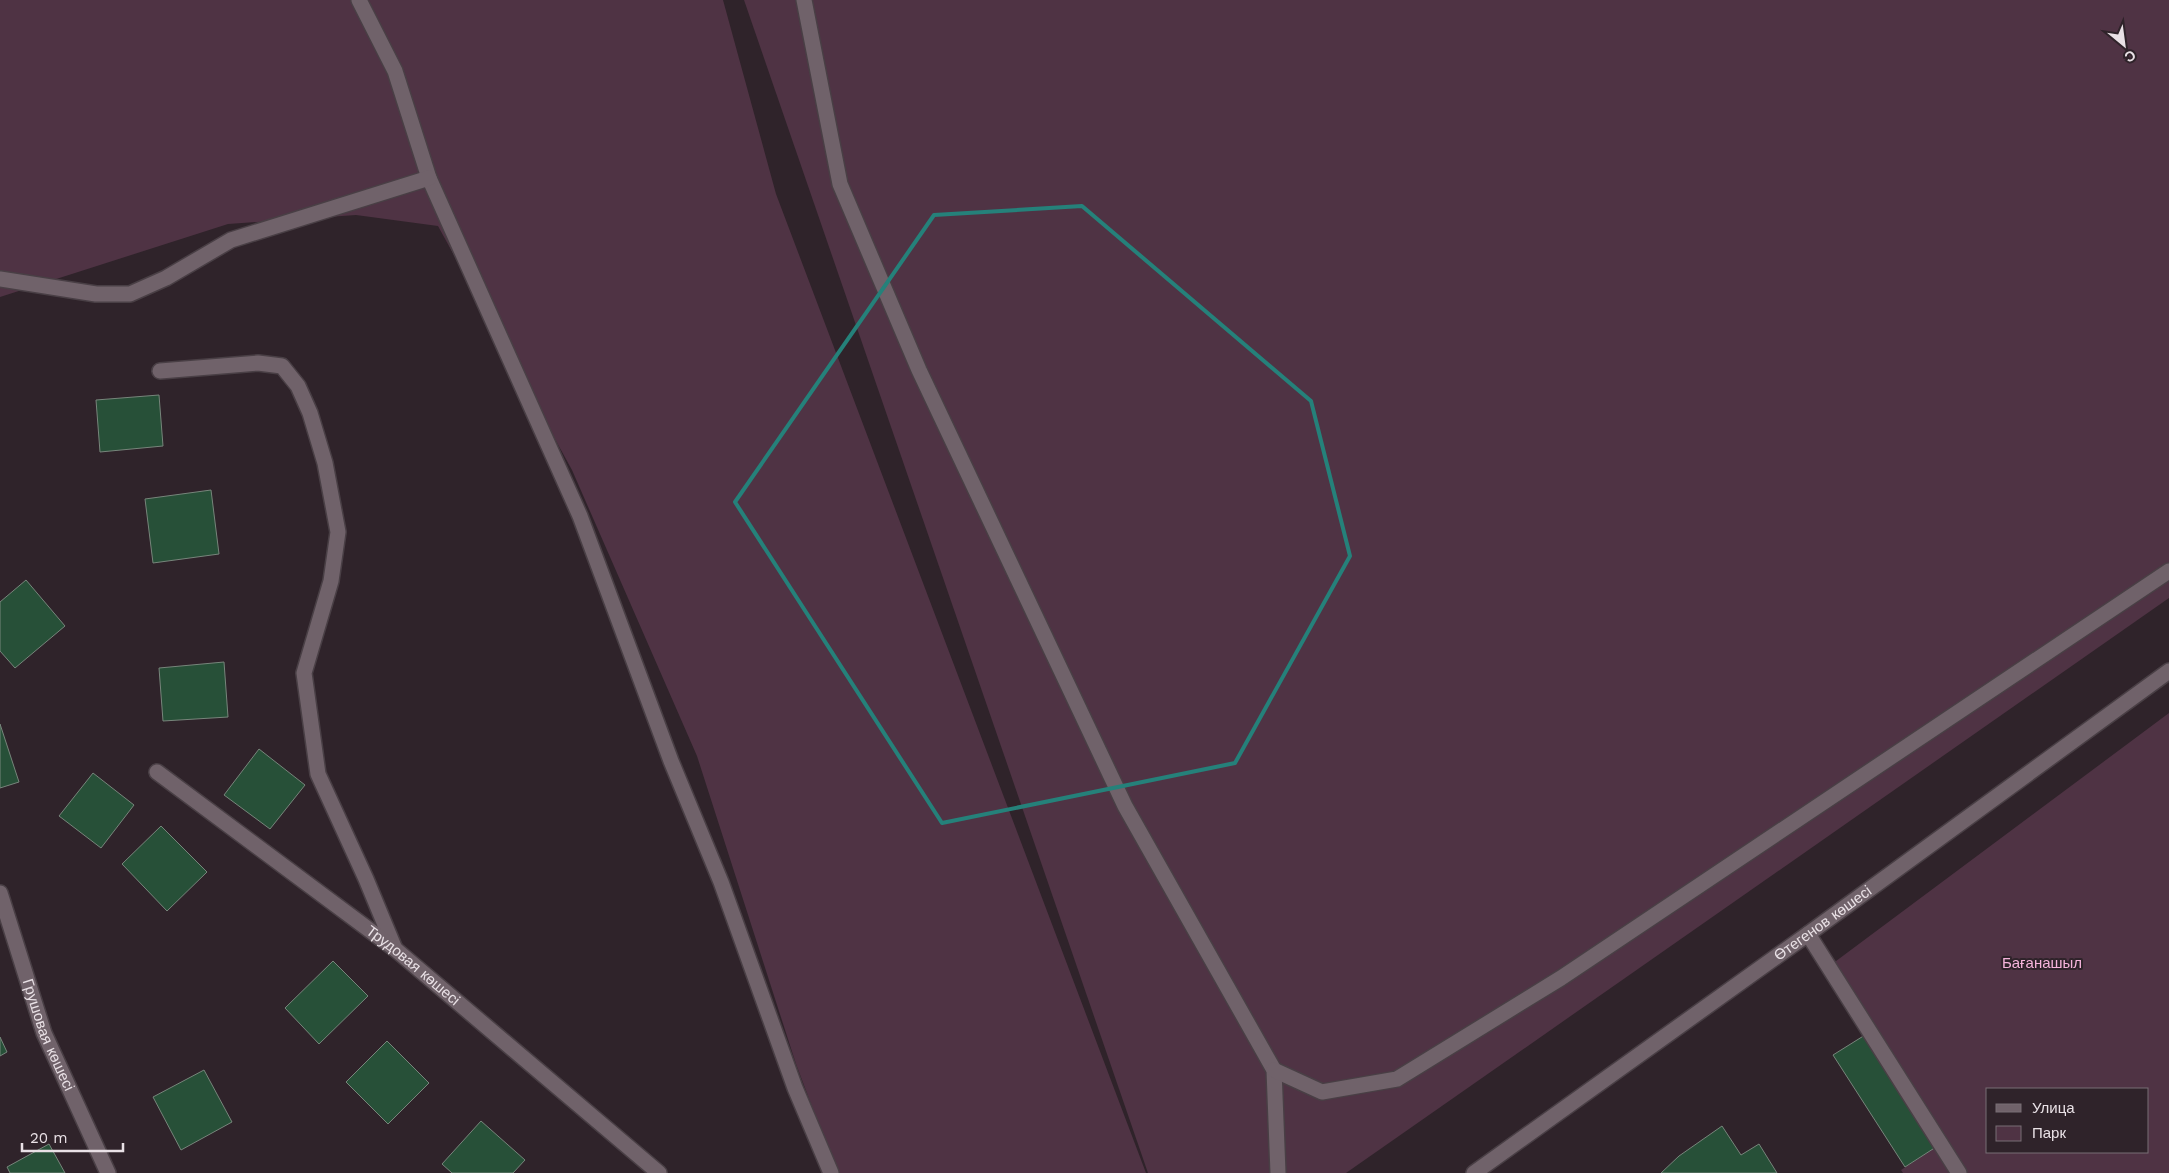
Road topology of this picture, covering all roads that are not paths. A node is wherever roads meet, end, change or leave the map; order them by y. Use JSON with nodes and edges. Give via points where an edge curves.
{"nodes":[{"id":1,"x":359,"y":0,"type":"edge"},
{"id":2,"x":804,"y":0,"type":"edge"},
{"id":3,"x":429,"y":178,"type":"junction"},
{"id":4,"x":0,"y":279,"type":"edge"},
{"id":5,"x":160,"y":371,"type":"dead end"},
{"id":6,"x":2169,"y":571,"type":"edge"},
{"id":7,"x":2169,"y":671,"type":"edge"},
{"id":8,"x":157,"y":772,"type":"dead end"},
{"id":9,"x":0,"y":893,"type":"edge"},
{"id":10,"x":1808,"y":934,"type":"junction"},
{"id":11,"x":395,"y":949,"type":"junction"},
{"id":12,"x":1274,"y":1070,"type":"junction"},
{"id":13,"x":108,"y":1173,"type":"edge"},
{"id":14,"x":659,"y":1173,"type":"edge"},
{"id":15,"x":831,"y":1173,"type":"edge"},
{"id":16,"x":1278,"y":1173,"type":"edge"},
{"id":17,"x":1474,"y":1173,"type":"edge"},
{"id":18,"x":1960,"y":1173,"type":"edge"}],
"edges":[{"from":1,"to":3,"type":"street","via":[[395,70]]},
{"from":2,"to":12,"type":"street","via":[[840,184],[919,370],[1125,806]]},
{"from":3,"to":4,"type":"street","via":[[232,240],[166,278],[130,294],[96,294]]},
{"from":3,"to":15,"type":"street","via":[[580,516],[670,761],[721,882],[795,1088]]},
{"from":5,"to":11,"type":"street","via":[[258,363],[282,366],[298,386],[310,413],[325,463],[338,532],[331,581],[304,673],[318,774]]},
{"from":6,"to":12,"type":"street","via":[[1561,978],[1397,1079],[1322,1092]]},
{"from":7,"to":10,"type":"street","name":"Өтегенов көшесі"},
{"from":8,"to":11,"type":"street","name":"Трудовая көшесі"},
{"from":9,"to":13,"type":"street","name":"Грушовая көшесі","via":[[44,1033]]},
{"from":10,"to":17,"type":"street","name":"Өтегенов көшесі"},
{"from":10,"to":18,"type":"street"},
{"from":11,"to":14,"type":"street","name":"Трудовая көшесі"},
{"from":12,"to":16,"type":"street"}]}
